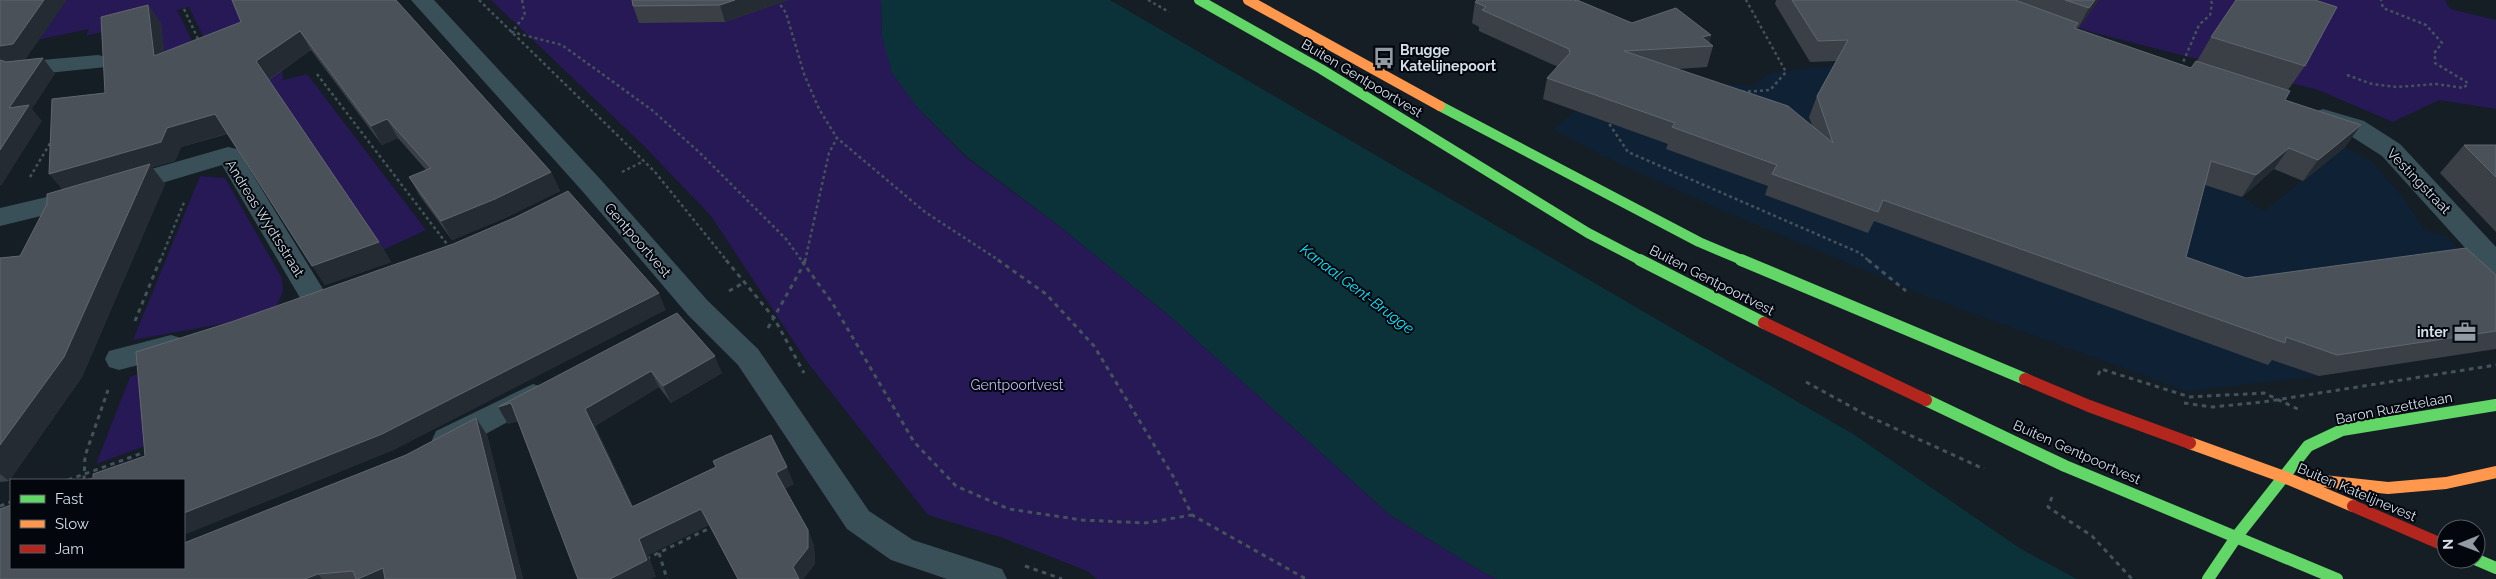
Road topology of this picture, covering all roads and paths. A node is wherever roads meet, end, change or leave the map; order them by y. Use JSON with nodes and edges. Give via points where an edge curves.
{"nodes":[{"id":1,"x":422,"y":0,"type":"edge"},
{"id":2,"x":479,"y":0,"type":"edge"},
{"id":3,"x":522,"y":0,"type":"edge"},
{"id":4,"x":778,"y":0,"type":"edge"},
{"id":5,"x":1199,"y":0,"type":"edge"},
{"id":6,"x":1248,"y":0,"type":"edge"},
{"id":7,"x":1746,"y":0,"type":"edge"},
{"id":8,"x":2210,"y":0,"type":"edge"},
{"id":9,"x":2380,"y":0,"type":"edge"},
{"id":10,"x":184,"y":9,"type":"dead end"},
{"id":11,"x":512,"y":32,"type":"junction"},
{"id":12,"x":200,"y":42,"type":"edge"},
{"id":13,"x":98,"y":62,"type":"dead end"},
{"id":14,"x":19,"y":69,"type":"edge"},
{"id":15,"x":2180,"y":70,"type":"edge"},
{"id":16,"x":317,"y":74,"type":"edge"},
{"id":17,"x":2347,"y":74,"type":"dead end"},
{"id":18,"x":1738,"y":92,"type":"edge"},
{"id":19,"x":2299,"y":109,"type":"edge"},
{"id":20,"x":1607,"y":114,"type":"edge"},
{"id":21,"x":57,"y":132,"type":"edge"},
{"id":22,"x":837,"y":138,"type":"junction"},
{"id":23,"x":200,"y":163,"type":"junction"},
{"id":24,"x":3,"y":217,"type":"edge"},
{"id":25,"x":453,"y":252,"type":"edge"},
{"id":26,"x":804,"y":264,"type":"junction"},
{"id":27,"x":2496,"y":264,"type":"edge"},
{"id":28,"x":343,"y":291,"type":"edge"},
{"id":29,"x":1910,"y":295,"type":"dead end"},
{"id":30,"x":316,"y":301,"type":"junction"},
{"id":31,"x":698,"y":308,"type":"junction"},
{"id":32,"x":289,"y":311,"type":"edge"},
{"id":33,"x":774,"y":318,"type":"junction"},
{"id":34,"x":672,"y":322,"type":"edge"},
{"id":35,"x":196,"y":340,"type":"edge"},
{"id":36,"x":748,"y":357,"type":"junction"},
{"id":37,"x":119,"y":360,"type":"junction"},
{"id":38,"x":2496,"y":365,"type":"edge"},
{"id":39,"x":806,"y":378,"type":"dead end"},
{"id":40,"x":556,"y":382,"type":"edge"},
{"id":41,"x":2175,"y":402,"type":"dead end"},
{"id":42,"x":2496,"y":405,"type":"edge"},
{"id":43,"x":157,"y":447,"type":"edge"},
{"id":44,"x":424,"y":452,"type":"edge"},
{"id":45,"x":2496,"y":472,"type":"edge"},
{"id":46,"x":84,"y":474,"type":"junction"},
{"id":47,"x":2284,"y":477,"type":"junction"},
{"id":48,"x":71,"y":479,"type":"edge"},
{"id":49,"x":84,"y":479,"type":"edge"},
{"id":50,"x":1192,"y":515,"type":"junction"},
{"id":51,"x":720,"y":523,"type":"edge"},
{"id":52,"x":2237,"y":536,"type":"junction"},
{"id":53,"x":2436,"y":542,"type":"edge"},
{"id":54,"x":659,"y":553,"type":"junction"},
{"id":55,"x":643,"y":560,"type":"edge"},
{"id":56,"x":1017,"y":563,"type":"dead end"},
{"id":57,"x":964,"y":576,"type":"edge"},
{"id":58,"x":667,"y":579,"type":"edge"},
{"id":59,"x":1062,"y":579,"type":"edge"},
{"id":60,"x":1306,"y":579,"type":"edge"},
{"id":61,"x":2208,"y":579,"type":"edge"},
{"id":62,"x":2337,"y":579,"type":"edge"}],
"edges":[{"from":1,"to":31,"type":"street","name":"Gentpoortvest","via":[[581,193]]},
{"from":2,"to":11,"type":"path"},
{"from":3,"to":11,"type":"path","via":[[525,15]]},
{"from":4,"to":22,"type":"path","via":[[786,13],[804,74],[819,109]]},
{"from":5,"to":52,"type":"main road","name":"Buiten Gentpoortvest","via":[[1321,69],[1588,233],[1746,315],[2065,466]]},
{"from":6,"to":47,"type":"main road","name":"Buiten Gentpoortvest","via":[[1506,143],[1699,242],[2089,406]]},
{"from":7,"to":18,"type":"path","via":[[1786,72],[1770,90]]},
{"from":8,"to":15,"type":"path","via":[[2210,15],[2199,25]]},
{"from":9,"to":17,"type":"path","via":[[2383,8],[2426,25],[2442,43],[2435,52],[2435,63],[2468,82],[2464,88],[2436,84],[2397,86],[2372,84]]},
{"from":10,"to":12,"type":"path"},
{"from":11,"to":26,"type":"path","via":[[562,45],[652,110],[786,239]]},
{"from":11,"to":33,"type":"path","via":[[655,172]]},
{"from":13,"to":14,"type":"street"},
{"from":16,"to":25,"type":"path"},
{"from":19,"to":27,"type":"street","name":"Vestingstraat","via":[[2354,127],[2391,150]]},
{"from":20,"to":29,"type":"path","via":[[1606,122],[1628,152],[1860,254]]},
{"from":21,"to":24,"type":"path"},
{"from":22,"to":26,"type":"path","via":[[829,154]]},
{"from":22,"to":50,"type":"path","via":[[925,212],[1046,294],[1094,346],[1173,476]]},
{"from":23,"to":24,"type":"street","name":"Andreas Wydtsstraat","via":[[70,202]]},
{"from":23,"to":30,"type":"street","name":"Andreas Wydtsstraat","via":[[228,155]]},
{"from":23,"to":37,"type":"path"},
{"from":26,"to":33,"type":"path"},
{"from":26,"to":50,"type":"path","via":[[833,304],[914,442],[956,486],[1009,509],[1082,520],[1145,523]]},
{"from":28,"to":30,"type":"street"},
{"from":30,"to":32,"type":"street"},
{"from":31,"to":34,"type":"street"},
{"from":31,"to":36,"type":"street","name":"Gentpoortvest"},
{"from":33,"to":36,"type":"path"},
{"from":33,"to":39,"type":"path"},
{"from":35,"to":37,"type":"street"},
{"from":36,"to":57,"type":"street","name":"Gentpoortvest","via":[[858,520],[902,550]]},
{"from":37,"to":46,"type":"path","via":[[84,456]]},
{"from":38,"to":41,"type":"path","via":[[2263,402],[2212,407]]},
{"from":40,"to":44,"type":"street"},
{"from":42,"to":47,"type":"main road","name":"Baron Ruzettelaan","via":[[2342,430],[2308,446]]},
{"from":43,"to":46,"type":"path"},
{"from":45,"to":47,"type":"main road","via":[[2446,482],[2388,488]]},
{"from":46,"to":48,"type":"path"},
{"from":46,"to":49,"type":"path"},
{"from":47,"to":52,"type":"main road","name":"Baron Ruzettelaan"},
{"from":47,"to":53,"type":"main road","name":"Buiten Katelijnevest"},
{"from":50,"to":60,"type":"path"},
{"from":51,"to":54,"type":"path"},
{"from":52,"to":61,"type":"main road","name":"Baron Ruzettelaan"},
{"from":52,"to":62,"type":"main road"},
{"from":54,"to":55,"type":"path"},
{"from":54,"to":58,"type":"path"},
{"from":56,"to":59,"type":"path"}]}
